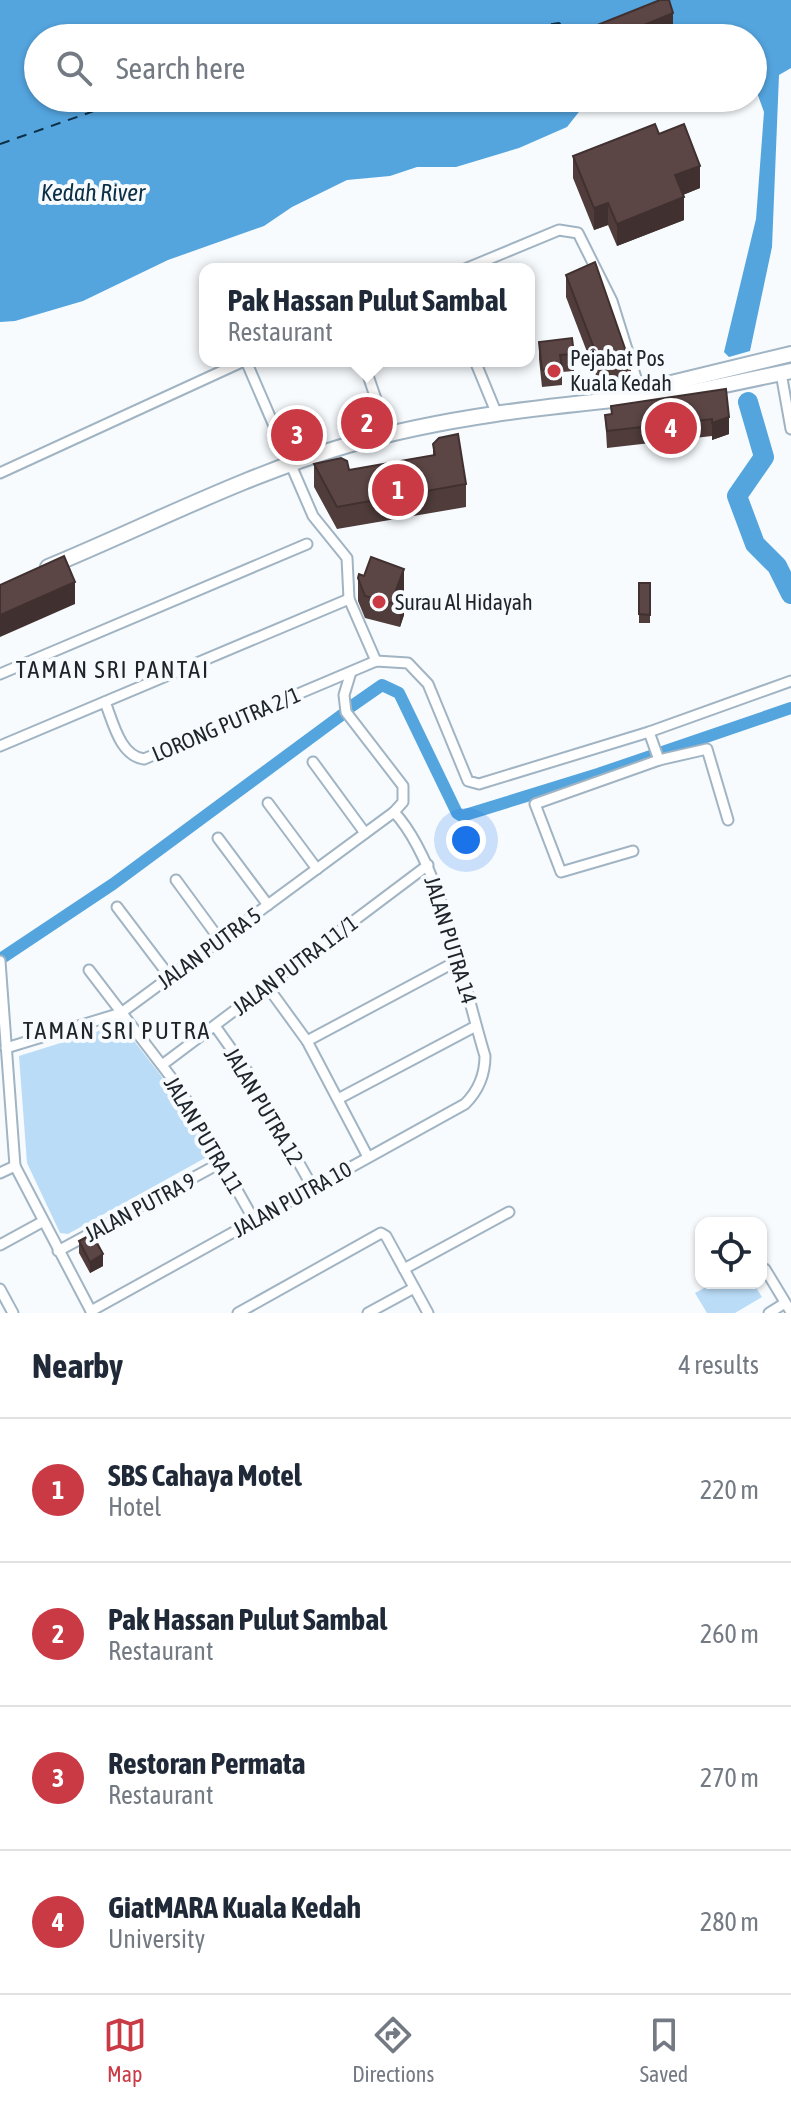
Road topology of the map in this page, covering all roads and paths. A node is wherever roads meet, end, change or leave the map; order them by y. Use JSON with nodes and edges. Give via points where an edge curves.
{"nodes":[{"id":1,"x":479,"y":263,"type":"edge"},
{"id":2,"x":791,"y":354,"type":"edge"},
{"id":3,"x":232,"y":367,"type":"edge"},
{"id":4,"x":248,"y":367,"type":"edge"},
{"id":5,"x":365,"y":367,"type":"edge"},
{"id":6,"x":477,"y":367,"type":"edge"},
{"id":7,"x":786,"y":372,"type":"edge"},
{"id":8,"x":642,"y":397,"type":"junction"},
{"id":9,"x":496,"y":412,"type":"junction"},
{"id":10,"x":791,"y":429,"type":"edge"},
{"id":11,"x":388,"y":434,"type":"junction"},
{"id":12,"x":288,"y":464,"type":"junction"},
{"id":13,"x":0,"y":473,"type":"edge"},
{"id":14,"x":307,"y":544,"type":"dead end"},
{"id":15,"x":27,"y":576,"type":"edge"},
{"id":16,"x":349,"y":599,"type":"junction"},
{"id":17,"x":376,"y":661,"type":"junction"},
{"id":18,"x":351,"y":672,"type":"junction"},
{"id":19,"x":0,"y":674,"type":"edge"},
{"id":20,"x":791,"y":681,"type":"edge"},
{"id":21,"x":105,"y":702,"type":"junction"},
{"id":22,"x":649,"y":732,"type":"junction"},
{"id":23,"x":0,"y":746,"type":"edge"},
{"id":24,"x":658,"y":756,"type":"junction"},
{"id":25,"x":313,"y":762,"type":"dead end"},
{"id":26,"x":268,"y":803,"type":"dead end"},
{"id":27,"x":394,"y":812,"type":"junction"},
{"id":28,"x":728,"y":820,"type":"dead end"},
{"id":29,"x":365,"y":833,"type":"junction"},
{"id":30,"x":218,"y":838,"type":"dead end"},
{"id":31,"x":633,"y":851,"type":"dead end"},
{"id":32,"x":428,"y":865,"type":"junction"},
{"id":33,"x":317,"y":869,"type":"junction"},
{"id":34,"x":176,"y":880,"type":"dead end"},
{"id":35,"x":268,"y":905,"type":"junction"},
{"id":36,"x":117,"y":907,"type":"dead end"},
{"id":37,"x":220,"y":940,"type":"junction"},
{"id":38,"x":0,"y":961,"type":"edge"},
{"id":39,"x":457,"y":961,"type":"junction"},
{"id":40,"x":89,"y":970,"type":"dead end"},
{"id":41,"x":170,"y":977,"type":"junction"},
{"id":42,"x":267,"y":986,"type":"junction"},
{"id":43,"x":121,"y":1013,"type":"junction"},
{"id":44,"x":215,"y":1026,"type":"junction"},
{"id":45,"x":476,"y":1026,"type":"junction"},
{"id":46,"x":307,"y":1041,"type":"junction"},
{"id":47,"x":6,"y":1048,"type":"junction"},
{"id":48,"x":162,"y":1065,"type":"junction"},
{"id":49,"x":483,"y":1078,"type":"joint"},
{"id":50,"x":338,"y":1099,"type":"junction"},
{"id":51,"x":10,"y":1100,"type":"junction"},
{"id":52,"x":0,"y":1105,"type":"edge"},
{"id":53,"x":368,"y":1157,"type":"junction"},
{"id":54,"x":222,"y":1162,"type":"junction"},
{"id":55,"x":15,"y":1166,"type":"junction"},
{"id":56,"x":0,"y":1173,"type":"edge"},
{"id":57,"x":313,"y":1188,"type":"junction"},
{"id":58,"x":509,"y":1212,"type":"dead end"},
{"id":59,"x":254,"y":1220,"type":"junction"},
{"id":60,"x":42,"y":1222,"type":"junction"},
{"id":61,"x":0,"y":1245,"type":"edge"},
{"id":62,"x":58,"y":1251,"type":"junction"},
{"id":63,"x":404,"y":1269,"type":"junction"},
{"id":64,"x":767,"y":1272,"type":"edge"},
{"id":65,"x":414,"y":1288,"type":"junction"},
{"id":66,"x":0,"y":1289,"type":"edge"},
{"id":67,"x":788,"y":1308,"type":"edge"},
{"id":68,"x":91,"y":1312,"type":"edge"},
{"id":69,"x":13,"y":1313,"type":"edge"},
{"id":70,"x":238,"y":1313,"type":"edge"},
{"id":71,"x":368,"y":1313,"type":"edge"},
{"id":72,"x":428,"y":1313,"type":"edge"},
{"id":73,"x":769,"y":1313,"type":"edge"}],
"edges":[{"from":1,"to":8,"type":"street","via":[[559,230],[578,233],[612,301]]},
{"from":2,"to":8,"type":"main road","via":[[659,386]]},
{"from":3,"to":13,"type":"street"},
{"from":4,"to":12,"type":"street"},
{"from":5,"to":11,"type":"street"},
{"from":6,"to":9,"type":"street"},
{"from":7,"to":8,"type":"main road","via":[[663,398]]},
{"from":7,"to":10,"type":"street"},
{"from":8,"to":9,"type":"main road"},
{"from":9,"to":11,"type":"main road"},
{"from":11,"to":12,"type":"main road"},
{"from":12,"to":15,"type":"main road"},
{"from":12,"to":16,"type":"street","via":[[317,522],[344,550]]},
{"from":14,"to":19,"type":"street"},
{"from":16,"to":17,"type":"street"},
{"from":16,"to":21,"type":"street"},
{"from":17,"to":18,"type":"street","name":"LORONG PUTRA 2/1"},
{"from":17,"to":22,"type":"street","via":[[408,663],[420,673],[470,783]]},
{"from":18,"to":21,"type":"street","name":"LORONG PUTRA 2/1","via":[[144,759],[123,745]]},
{"from":18,"to":27,"type":"street","via":[[344,695],[346,712],[403,786],[403,802]]},
{"from":20,"to":22,"type":"street"},
{"from":21,"to":23,"type":"street"},
{"from":22,"to":24,"type":"street"},
{"from":24,"to":28,"type":"street","via":[[707,749]]},
{"from":24,"to":31,"type":"street","via":[[535,804],[561,872]]},
{"from":25,"to":29,"type":"street"},
{"from":26,"to":33,"type":"street"},
{"from":27,"to":29,"type":"street","name":"JALAN PUTRA 5"},
{"from":27,"to":32,"type":"street","name":"JALAN PUTRA 14"},
{"from":29,"to":33,"type":"street","name":"JALAN PUTRA 5"},
{"from":30,"to":35,"type":"street"},
{"from":32,"to":39,"type":"street","name":"JALAN PUTRA 14"},
{"from":32,"to":42,"type":"street","name":"JALAN PUTRA 11/1"},
{"from":33,"to":35,"type":"street","name":"JALAN PUTRA 5"},
{"from":34,"to":37,"type":"street"},
{"from":35,"to":37,"type":"street","name":"JALAN PUTRA 5"},
{"from":36,"to":41,"type":"street"},
{"from":37,"to":41,"type":"street","name":"JALAN PUTRA 5"},
{"from":38,"to":47,"type":"street"},
{"from":39,"to":45,"type":"street","name":"JALAN PUTRA 14"},
{"from":39,"to":46,"type":"street"},
{"from":40,"to":43,"type":"street","name":"JALAN PUTRA 11"},
{"from":41,"to":43,"type":"street","name":"JALAN PUTRA 5"},
{"from":42,"to":44,"type":"street","name":"JALAN PUTRA 11/1"},
{"from":42,"to":46,"type":"street"},
{"from":43,"to":47,"type":"street","name":"JALAN PUTRA 5"},
{"from":43,"to":48,"type":"street","name":"JALAN PUTRA 11"},
{"from":44,"to":48,"type":"street","name":"JALAN PUTRA 11/1"},
{"from":44,"to":57,"type":"street","name":"JALAN PUTRA 12","via":[[247,1071]]},
{"from":45,"to":49,"type":"street","name":"JALAN PUTRA 14","via":[[485,1056]]},
{"from":45,"to":50,"type":"street"},
{"from":46,"to":50,"type":"street"},
{"from":47,"to":51,"type":"street"},
{"from":48,"to":54,"type":"street","name":"JALAN PUTRA 11"},
{"from":49,"to":53,"type":"street","name":"JALAN PUTRA 10","via":[[465,1104]]},
{"from":50,"to":53,"type":"street"},
{"from":51,"to":52,"type":"street"},
{"from":51,"to":55,"type":"street"},
{"from":53,"to":57,"type":"street","name":"JALAN PUTRA 10"},
{"from":54,"to":59,"type":"street","name":"JALAN PUTRA 11"},
{"from":54,"to":62,"type":"street","name":"JALAN PUTRA 9"},
{"from":55,"to":56,"type":"street"},
{"from":55,"to":60,"type":"street"},
{"from":57,"to":59,"type":"street","name":"JALAN PUTRA 10"},
{"from":58,"to":63,"type":"street"},
{"from":59,"to":68,"type":"street","name":"JALAN PUTRA 10"},
{"from":60,"to":61,"type":"street"},
{"from":60,"to":62,"type":"street"},
{"from":62,"to":68,"type":"street"},
{"from":63,"to":65,"type":"street"},
{"from":63,"to":70,"type":"street","via":[[386,1236],[378,1234]]},
{"from":64,"to":67,"type":"street"},
{"from":65,"to":71,"type":"street"},
{"from":65,"to":72,"type":"street"},
{"from":66,"to":69,"type":"street"},
{"from":67,"to":73,"type":"street"}]}
